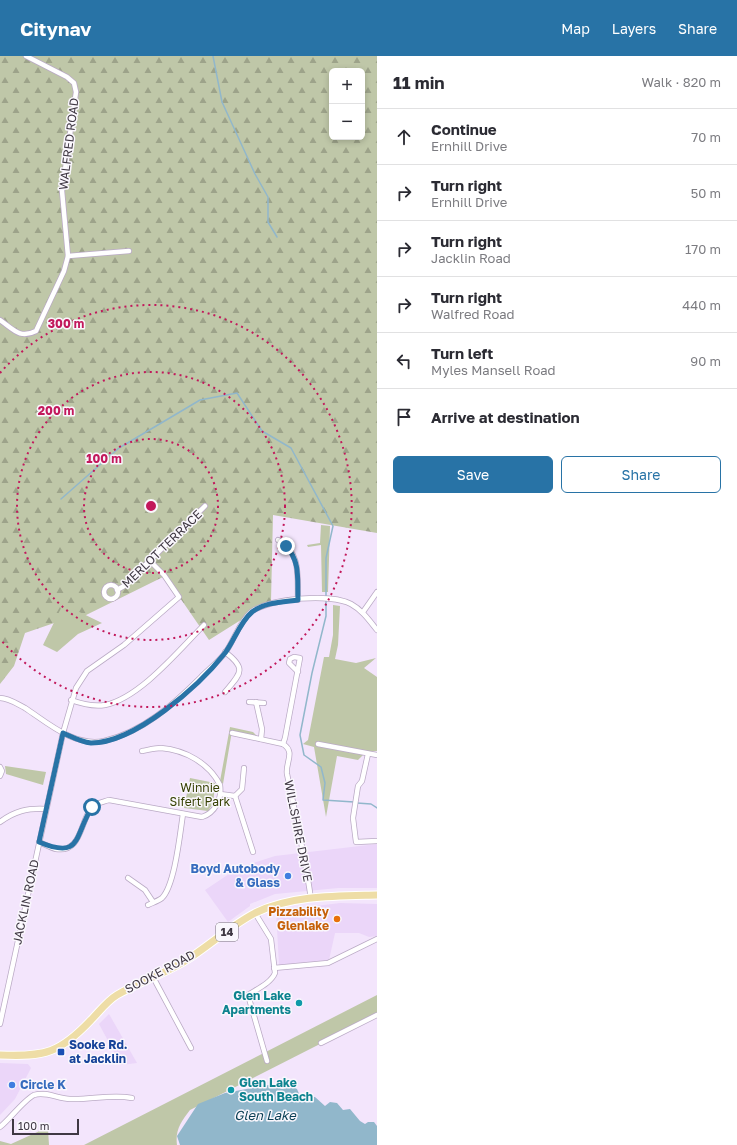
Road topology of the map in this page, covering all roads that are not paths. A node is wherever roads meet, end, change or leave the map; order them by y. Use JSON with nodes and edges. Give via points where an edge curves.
{"nodes":[{"id":1,"x":26,"y":56,"type":"edge"},
{"id":2,"x":129,"y":251,"type":"dead end"},
{"id":3,"x":68,"y":256,"type":"junction"},
{"id":4,"x":0,"y":320,"type":"edge"},
{"id":5,"x":206,"y":506,"type":"dead end"},
{"id":6,"x":278,"y":540,"type":"dead end"},
{"id":7,"x":150,"y":561,"type":"junction"},
{"id":8,"x":117,"y":590,"type":"dead end"},
{"id":9,"x":376,"y":595,"type":"edge"},
{"id":10,"x":298,"y":600,"type":"junction"},
{"id":11,"x":363,"y":612,"type":"junction"},
{"id":12,"x":204,"y":625,"type":"dead end"},
{"id":13,"x":377,"y":630,"type":"edge"},
{"id":14,"x":225,"y":652,"type":"junction"},
{"id":15,"x":298,"y":672,"type":"dead end"},
{"id":16,"x":225,"y":692,"type":"dead end"},
{"id":17,"x":0,"y":698,"type":"edge"},
{"id":18,"x":71,"y":700,"type":"junction"},
{"id":19,"x":249,"y":702,"type":"dead end"},
{"id":20,"x":256,"y":702,"type":"junction"},
{"id":21,"x":264,"y":702,"type":"dead end"},
{"id":22,"x":63,"y":733,"type":"junction"},
{"id":23,"x":232,"y":733,"type":"dead end"},
{"id":24,"x":261,"y":739,"type":"junction"},
{"id":25,"x":283,"y":744,"type":"junction"},
{"id":26,"x":318,"y":744,"type":"dead end"},
{"id":27,"x":142,"y":751,"type":"dead end"},
{"id":28,"x":368,"y":754,"type":"junction"},
{"id":29,"x":377,"y":755,"type":"edge"},
{"id":30,"x":0,"y":767,"type":"edge"},
{"id":31,"x":244,"y":768,"type":"dead end"},
{"id":32,"x":0,"y":776,"type":"edge"},
{"id":33,"x":220,"y":794,"type":"junction"},
{"id":34,"x":235,"y":796,"type":"junction"},
{"id":35,"x":46,"y":809,"type":"junction"},
{"id":36,"x":183,"y":814,"type":"junction"},
{"id":37,"x":0,"y":822,"type":"edge"},
{"id":38,"x":377,"y":841,"type":"edge"},
{"id":39,"x":39,"y":842,"type":"junction"},
{"id":40,"x":253,"y":852,"type":"dead end"},
{"id":41,"x":128,"y":878,"type":"dead end"},
{"id":42,"x":377,"y":895,"type":"edge"},
{"id":43,"x":311,"y":899,"type":"junction"},
{"id":44,"x":153,"y":902,"type":"junction"},
{"id":45,"x":148,"y":905,"type":"dead end"},
{"id":46,"x":256,"y":913,"type":"junction"},
{"id":47,"x":377,"y":939,"type":"edge"},
{"id":48,"x":274,"y":968,"type":"junction"},
{"id":49,"x":153,"y":977,"type":"junction"},
{"id":50,"x":377,"y":1015,"type":"edge"},
{"id":51,"x":0,"y":1024,"type":"edge"},
{"id":52,"x":321,"y":1043,"type":"dead end"},
{"id":53,"x":191,"y":1048,"type":"dead end"},
{"id":54,"x":0,"y":1055,"type":"edge"},
{"id":55,"x":267,"y":1061,"type":"dead end"},
{"id":56,"x":132,"y":1098,"type":"dead end"},
{"id":57,"x":0,"y":1127,"type":"edge"}],
"edges":[{"from":1,"to":3,"type":"street","name":"WALFRED ROAD","via":[[68,77],[74,83],[76,92],[62,191]]},
{"from":2,"to":3,"type":"street"},
{"from":3,"to":4,"type":"street","name":"WALFRED ROAD","via":[[64,271],[36,331],[29,335],[21,335]]},
{"from":5,"to":7,"type":"street","name":"MERLOT TERRACE"},
{"from":6,"to":10,"type":"street","via":[[290,550],[297,564]]},
{"from":7,"to":8,"type":"street","name":"MERLOT TERRACE"},
{"from":7,"to":18,"type":"street","name":"JACKLIN ROAD","via":[[179,596],[124,645],[87,671]]},
{"from":9,"to":11,"type":"street"},
{"from":10,"to":11,"type":"street","via":[[337,599]]},
{"from":10,"to":14,"type":"street","via":[[263,606],[252,612]]},
{"from":11,"to":13,"type":"street"},
{"from":12,"to":18,"type":"street","via":[[151,678],[121,699],[94,706]]},
{"from":14,"to":16,"type":"street","via":[[237,661],[240,667],[239,674]]},
{"from":14,"to":22,"type":"street","via":[[174,704],[139,726],[114,738],[91,743]]},
{"from":15,"to":25,"type":"street","name":"WILLSHIRE DRIVE"},
{"from":17,"to":22,"type":"street","via":[[14,702]]},
{"from":18,"to":22,"type":"street","name":"JACKLIN ROAD"},
{"from":19,"to":20,"type":"street"},
{"from":20,"to":21,"type":"street"},
{"from":20,"to":24,"type":"street","via":[[262,729]]},
{"from":22,"to":35,"type":"street","name":"JACKLIN ROAD"},
{"from":23,"to":24,"type":"street"},
{"from":24,"to":25,"type":"street"},
{"from":25,"to":43,"type":"street","name":"WILLSHIRE DRIVE","via":[[290,753],[286,770],[304,851]]},
{"from":26,"to":28,"type":"street"},
{"from":27,"to":33,"type":"street","via":[[163,748],[197,758],[219,782]]},
{"from":28,"to":29,"type":"street"},
{"from":28,"to":38,"type":"street","via":[[362,781],[358,786],[353,818],[356,842]]},
{"from":30,"to":32,"type":"street"},
{"from":31,"to":34,"type":"street","via":[[242,789]]},
{"from":33,"to":34,"type":"street"},
{"from":33,"to":36,"type":"street","via":[[215,809],[209,815],[202,817]]},
{"from":34,"to":40,"type":"street"},
{"from":35,"to":37,"type":"street","via":[[31,808],[12,813]]},
{"from":35,"to":39,"type":"street","name":"JACKLIN ROAD"},
{"from":36,"to":39,"type":"street","via":[[109,800],[92,807],[86,816],[78,840],[71,846],[56,849]]},
{"from":36,"to":44,"type":"street","via":[[172,879],[162,898]]},
{"from":39,"to":51,"type":"street","name":"JACKLIN ROAD"},
{"from":41,"to":44,"type":"street","via":[[145,890]]},
{"from":42,"to":43,"type":"main road","name":"SOOKE ROAD","number":"14"},
{"from":43,"to":46,"type":"main road","name":"SOOKE ROAD","number":"14","via":[[276,905]]},
{"from":44,"to":45,"type":"street"},
{"from":46,"to":48,"type":"street","via":[[271,939]]},
{"from":46,"to":49,"type":"main road","name":"SOOKE ROAD","number":"14","via":[[184,962]]},
{"from":47,"to":48,"type":"street","via":[[328,963]]},
{"from":48,"to":55,"type":"street","via":[[273,978],[248,995]]},
{"from":49,"to":53,"type":"street"},
{"from":49,"to":54,"type":"main road","name":"SOOKE ROAD","number":"14","via":[[116,996],[59,1048],[35,1056]]},
{"from":50,"to":52,"type":"street"},
{"from":56,"to":57,"type":"street","via":[[120,1096],[69,1100],[46,1094],[34,1095]]}]}
